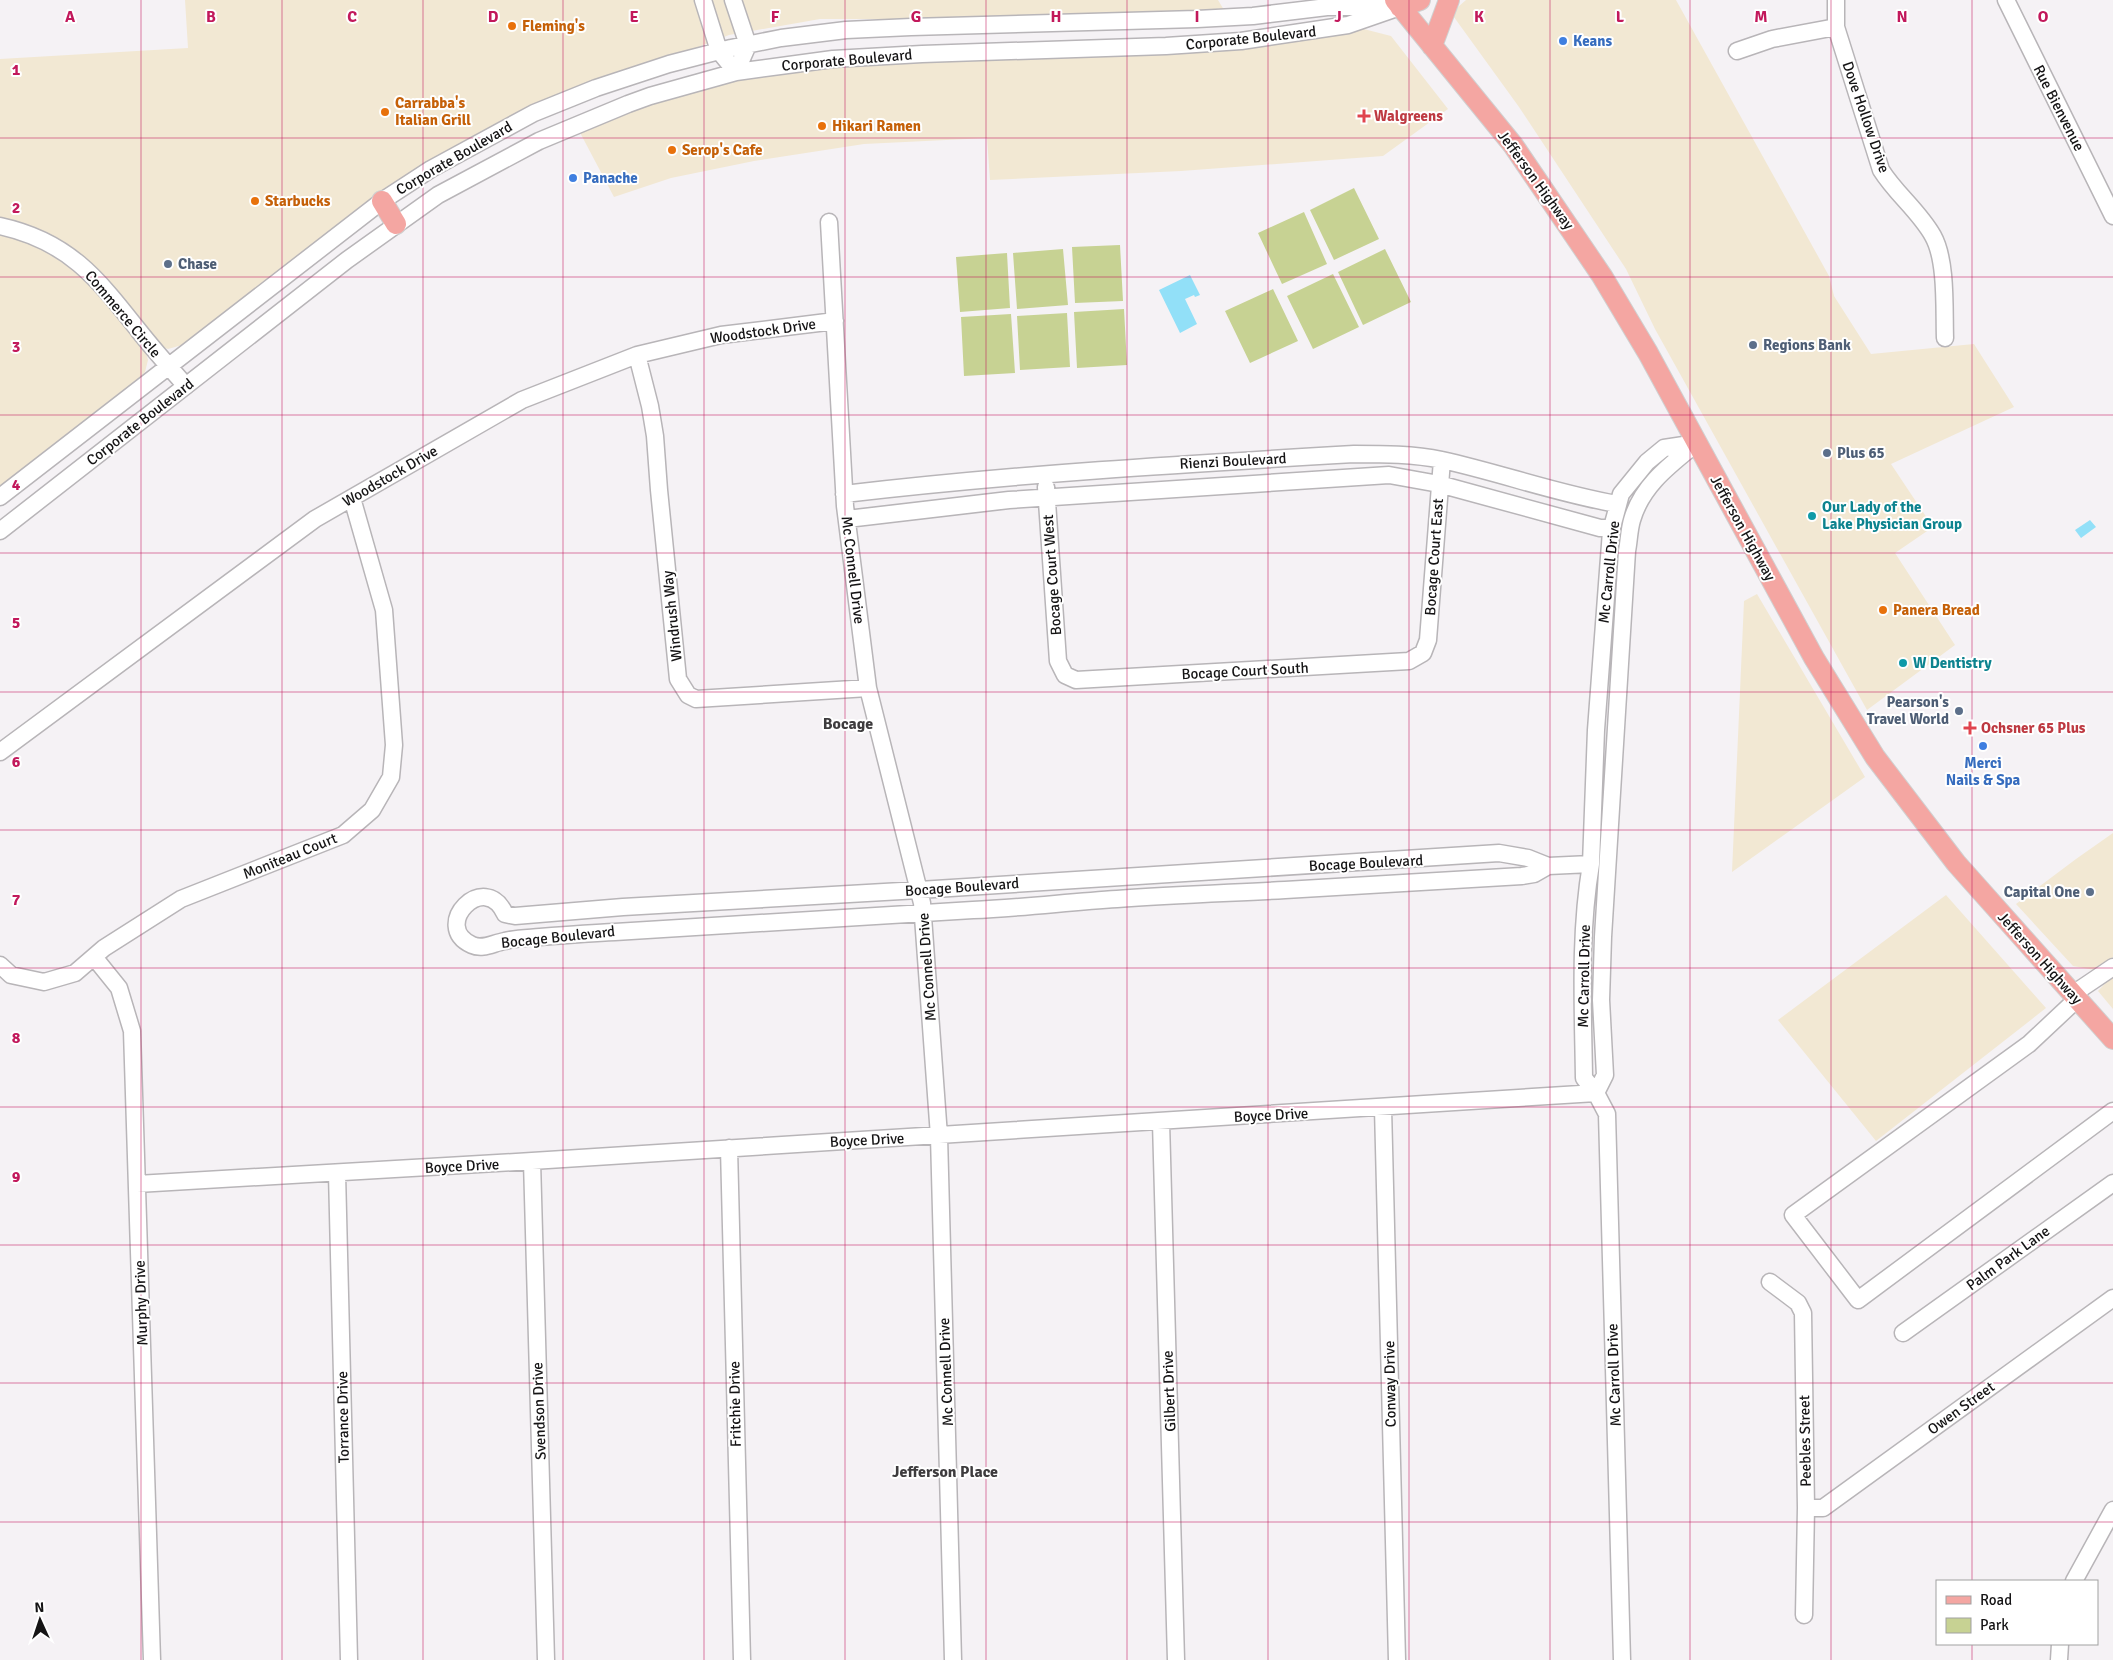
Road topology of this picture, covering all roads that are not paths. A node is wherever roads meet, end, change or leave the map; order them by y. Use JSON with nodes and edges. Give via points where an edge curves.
{"nodes":[{"id":1,"x":703,"y":0,"type":"edge"},
{"id":2,"x":733,"y":0,"type":"edge"},
{"id":3,"x":1420,"y":0,"type":"edge"},
{"id":4,"x":1449,"y":0,"type":"edge"},
{"id":5,"x":1836,"y":0,"type":"edge"},
{"id":6,"x":2006,"y":0,"type":"edge"},
{"id":7,"x":1398,"y":4,"type":"edge"},
{"id":8,"x":1836,"y":27,"type":"junction"},
{"id":9,"x":748,"y":45,"type":"junction"},
{"id":10,"x":1432,"y":46,"type":"junction"},
{"id":11,"x":719,"y":51,"type":"junction"},
{"id":12,"x":1737,"y":51,"type":"dead end"},
{"id":13,"x":736,"y":72,"type":"junction"},
{"id":14,"x":382,"y":201,"type":"junction"},
{"id":15,"x":2113,"y":216,"type":"edge"},
{"id":16,"x":829,"y":222,"type":"dead end"},
{"id":17,"x":396,"y":224,"type":"junction"},
{"id":18,"x":0,"y":226,"type":"edge"},
{"id":19,"x":835,"y":321,"type":"junction"},
{"id":20,"x":1945,"y":338,"type":"dead end"},
{"id":21,"x":637,"y":355,"type":"junction"},
{"id":22,"x":168,"y":367,"type":"junction"},
{"id":23,"x":186,"y":386,"type":"junction"},
{"id":24,"x":1697,"y":443,"type":"junction"},
{"id":25,"x":1442,"y":460,"type":"junction"},
{"id":26,"x":1045,"y":474,"type":"junction"},
{"id":27,"x":1439,"y":484,"type":"junction"},
{"id":28,"x":844,"y":494,"type":"junction"},
{"id":29,"x":0,"y":497,"type":"edge"},
{"id":30,"x":1046,"y":497,"type":"junction"},
{"id":31,"x":352,"y":498,"type":"junction"},
{"id":32,"x":1617,"y":504,"type":"junction"},
{"id":33,"x":847,"y":519,"type":"junction"},
{"id":34,"x":1612,"y":528,"type":"junction"},
{"id":35,"x":0,"y":531,"type":"edge"},
{"id":36,"x":1423,"y":653,"type":"joint"},
{"id":37,"x":1065,"y":674,"type":"joint"},
{"id":38,"x":868,"y":688,"type":"junction"},
{"id":39,"x":0,"y":752,"type":"edge"},
{"id":40,"x":1590,"y":864,"type":"junction"},
{"id":41,"x":1548,"y":866,"type":"junction"},
{"id":42,"x":919,"y":890,"type":"junction"},
{"id":43,"x":923,"y":912,"type":"junction"},
{"id":44,"x":94,"y":957,"type":"junction"},
{"id":45,"x":0,"y":965,"type":"edge"},
{"id":46,"x":2113,"y":967,"type":"edge"},
{"id":47,"x":2075,"y":996,"type":"junction"},
{"id":48,"x":2113,"y":1039,"type":"edge"},
{"id":49,"x":1596,"y":1093,"type":"junction"},
{"id":50,"x":1383,"y":1108,"type":"junction"},
{"id":51,"x":2113,"y":1111,"type":"edge"},
{"id":52,"x":1161,"y":1122,"type":"junction"},
{"id":53,"x":939,"y":1136,"type":"junction"},
{"id":54,"x":728,"y":1148,"type":"junction"},
{"id":55,"x":532,"y":1161,"type":"junction"},
{"id":56,"x":337,"y":1173,"type":"junction"},
{"id":57,"x":2113,"y":1183,"type":"edge"},
{"id":58,"x":137,"y":1184,"type":"junction"},
{"id":59,"x":1770,"y":1282,"type":"dead end"},
{"id":60,"x":2113,"y":1298,"type":"edge"},
{"id":61,"x":1903,"y":1333,"type":"dead end"},
{"id":62,"x":1806,"y":1508,"type":"junction"},
{"id":63,"x":2113,"y":1510,"type":"edge"},
{"id":64,"x":2075,"y":1580,"type":"edge"},
{"id":65,"x":1804,"y":1615,"type":"dead end"},
{"id":66,"x":2060,"y":1645,"type":"edge"},
{"id":67,"x":152,"y":1660,"type":"edge"},
{"id":68,"x":349,"y":1660,"type":"edge"},
{"id":69,"x":546,"y":1660,"type":"edge"},
{"id":70,"x":742,"y":1660,"type":"edge"},
{"id":71,"x":954,"y":1660,"type":"edge"},
{"id":72,"x":1176,"y":1660,"type":"edge"},
{"id":73,"x":1397,"y":1660,"type":"edge"},
{"id":74,"x":1622,"y":1660,"type":"edge"},
{"id":75,"x":2059,"y":1660,"type":"edge"}],
"edges":[{"from":1,"to":11,"type":"street"},
{"from":2,"to":9,"type":"street"},
{"from":3,"to":7,"type":"main road"},
{"from":4,"to":10,"type":"main road"},
{"from":5,"to":8,"type":"street","name":"Dove Hollow Drive"},
{"from":6,"to":15,"type":"street","name":"Rue Bienvenue"},
{"from":7,"to":9,"type":"street","name":"Corporate Boulevard","via":[[1327,7],[1253,16],[846,30]]},
{"from":7,"to":10,"type":"main road","name":"Jefferson Highway"},
{"from":7,"to":13,"type":"street","name":"Corporate Boulevard","via":[[1348,25],[1241,41],[842,58]]},
{"from":8,"to":12,"type":"street","via":[[1772,39]]},
{"from":8,"to":20,"type":"street","name":"Dove Hollow Drive","via":[[1881,170],[1934,237],[1943,278]]},
{"from":9,"to":11,"type":"street","name":"Corporate Boulevard"},
{"from":9,"to":13,"type":"street"},
{"from":10,"to":24,"type":"main road","name":"Jefferson Highway","via":[[1513,145],[1577,236]]},
{"from":11,"to":13,"type":"street"},
{"from":11,"to":14,"type":"street","name":"Corporate Boulevard","via":[[596,88],[534,113],[432,169]]},
{"from":13,"to":17,"type":"street","name":"Corporate Boulevard","via":[[650,96],[539,141],[452,187]]},
{"from":14,"to":17,"type":"main road"},
{"from":14,"to":22,"type":"street","name":"Corporate Boulevard"},
{"from":16,"to":19,"type":"street","name":"Mc Connell Drive"},
{"from":17,"to":23,"type":"street","name":"Corporate Boulevard"},
{"from":18,"to":22,"type":"street","name":"Commerce Circle","via":[[39,238],[80,263],[107,291]]},
{"from":19,"to":21,"type":"street","name":"Woodstock Drive","via":[[721,335]]},
{"from":19,"to":28,"type":"street","name":"Mc Connell Drive"},
{"from":21,"to":31,"type":"street","name":"Woodstock Drive","via":[[522,400]]},
{"from":21,"to":38,"type":"street","name":"Windrush Way","via":[[653,421],[678,679],[685,690],[696,699]]},
{"from":22,"to":23,"type":"street","name":"Commerce Circle"},
{"from":22,"to":29,"type":"street","name":"Corporate Boulevard"},
{"from":23,"to":35,"type":"street","name":"Corporate Boulevard"},
{"from":24,"to":32,"type":"street","name":"Mc Carroll Drive","via":[[1664,448],[1655,454],[1630,481]]},
{"from":24,"to":47,"type":"main road","name":"Jefferson Highway","via":[[1810,650],[1875,757],[1956,863]]},
{"from":24,"to":49,"type":"street","name":"Mc Carroll Drive","via":[[1647,489],[1632,520],[1627,551],[1602,937],[1605,1075]]},
{"from":25,"to":26,"type":"street","name":"Rienzi Boulevard","via":[[1354,454]]},
{"from":25,"to":27,"type":"street","name":"Bocage Court East"},
{"from":25,"to":32,"type":"street","name":"Rienzi Boulevard","via":[[1550,490]]},
{"from":26,"to":28,"type":"street","name":"Rienzi Boulevard"},
{"from":26,"to":30,"type":"street","name":"Bocage Court West"},
{"from":27,"to":30,"type":"street","name":"Rienzi Boulevard","via":[[1381,475]]},
{"from":27,"to":34,"type":"street","name":"Rienzi Boulevard"},
{"from":27,"to":36,"type":"street","name":"Bocage Court East","via":[[1428,640]]},
{"from":28,"to":33,"type":"street","name":"Mc Connell Drive"},
{"from":30,"to":33,"type":"street","name":"Rienzi Boulevard"},
{"from":30,"to":37,"type":"street","name":"Bocage Court West","via":[[1058,661]]},
{"from":31,"to":39,"type":"street","name":"Woodstock Drive","via":[[316,519]]},
{"from":31,"to":44,"type":"street","name":"Moniteau Court","via":[[384,610],[394,746],[391,777],[372,810],[343,835],[181,899],[131,929]]},
{"from":32,"to":34,"type":"street","name":"Mc Carroll Drive"},
{"from":33,"to":38,"type":"street","name":"Mc Connell Drive"},
{"from":34,"to":40,"type":"street","name":"Mc Carroll Drive","via":[[1596,730]]},
{"from":36,"to":37,"type":"street","name":"Bocage Court South","via":[[1409,661],[1076,680]]},
{"from":38,"to":42,"type":"street","name":"Mc Connell Drive"},
{"from":40,"to":41,"type":"street","name":"Bocage Boulevard"},
{"from":40,"to":49,"type":"street","name":"Mc Carroll Drive","via":[[1583,948],[1584,1078]]},
{"from":41,"to":42,"type":"street","name":"Bocage Boulevard","via":[[1528,858],[1499,853]]},
{"from":41,"to":43,"type":"street","name":"Bocage Boulevard","via":[[1522,876]]},
{"from":42,"to":43,"type":"street","name":"Mc Connell Drive"},
{"from":42,"to":43,"type":"street","name":"Bocage Boulevard","via":[[515,916],[505,914],[496,902],[477,898],[461,908],[457,927],[467,943],[486,947],[506,940],[593,933]]},
{"from":43,"to":53,"type":"street","name":"Mc Connell Drive"},
{"from":44,"to":45,"type":"street","name":"Moniteau Court","via":[[75,973],[44,982],[11,975]]},
{"from":44,"to":58,"type":"street","name":"Murphy Drive","via":[[119,988],[132,1031]]},
{"from":46,"to":47,"type":"street"},
{"from":47,"to":48,"type":"main road","name":"Jefferson Highway"},
{"from":47,"to":51,"type":"street","via":[[2029,1044],[1793,1215],[1858,1300]]},
{"from":49,"to":50,"type":"street","name":"Boyce Drive"},
{"from":49,"to":74,"type":"street","name":"Mc Carroll Drive","via":[[1607,1114]]},
{"from":50,"to":52,"type":"street","name":"Boyce Drive"},
{"from":50,"to":73,"type":"street","name":"Conway Drive"},
{"from":52,"to":53,"type":"street","name":"Boyce Drive"},
{"from":52,"to":72,"type":"street","name":"Gilbert Drive"},
{"from":53,"to":54,"type":"street","name":"Boyce Drive"},
{"from":53,"to":71,"type":"street","name":"Mc Connell Drive"},
{"from":54,"to":55,"type":"street","name":"Boyce Drive"},
{"from":54,"to":70,"type":"street","name":"Fritchie Drive"},
{"from":55,"to":56,"type":"street","name":"Boyce Drive"},
{"from":55,"to":69,"type":"street","name":"Svendson Drive"},
{"from":56,"to":58,"type":"street","name":"Boyce Drive"},
{"from":56,"to":68,"type":"street","name":"Torrance Drive"},
{"from":57,"to":61,"type":"street","name":"Palm Park Lane"},
{"from":58,"to":67,"type":"street","name":"Murphy Drive"},
{"from":59,"to":62,"type":"street","name":"Peebles Street","via":[[1798,1303],[1802,1313]]},
{"from":60,"to":62,"type":"street","name":"Owen Street","via":[[1822,1508]]},
{"from":62,"to":65,"type":"street","name":"Peebles Street"},
{"from":63,"to":64,"type":"street"},
{"from":66,"to":75,"type":"street"}]}
